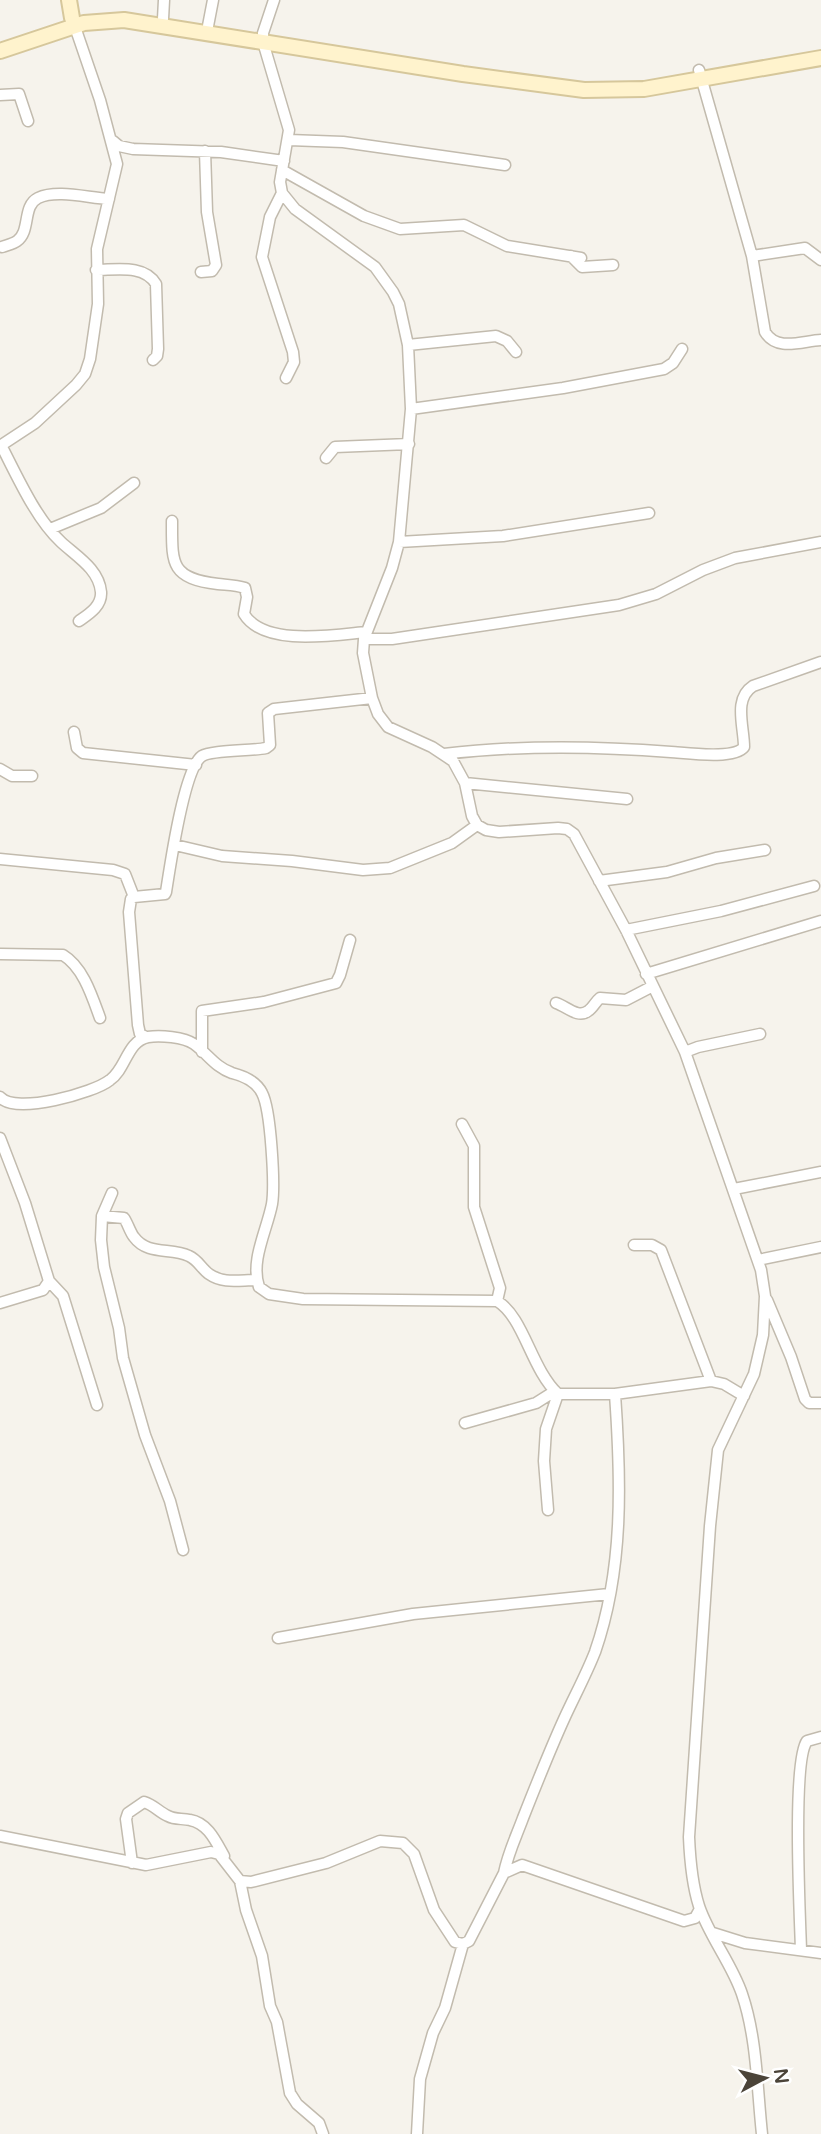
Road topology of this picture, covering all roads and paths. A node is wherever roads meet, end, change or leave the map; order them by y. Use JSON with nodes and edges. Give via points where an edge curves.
{"nodes":[{"id":1,"x":69,"y":0,"type":"edge"},
{"id":2,"x":164,"y":0,"type":"edge"},
{"id":3,"x":213,"y":0,"type":"edge"},
{"id":4,"x":274,"y":0,"type":"edge"},
{"id":5,"x":163,"y":19,"type":"junction"},
{"id":6,"x":73,"y":22,"type":"junction"},
{"id":7,"x":208,"y":26,"type":"junction"},
{"id":8,"x":263,"y":38,"type":"junction"},
{"id":9,"x":0,"y":42,"type":"edge"},
{"id":10,"x":821,"y":50,"type":"edge"},
{"id":11,"x":0,"y":51,"type":"edge"},
{"id":12,"x":821,"y":58,"type":"edge"},
{"id":13,"x":700,"y":74,"type":"junction"},
{"id":14,"x":0,"y":95,"type":"edge"},
{"id":15,"x":28,"y":121,"type":"dead end"},
{"id":16,"x":112,"y":140,"type":"junction"},
{"id":17,"x":289,"y":140,"type":"junction"},
{"id":18,"x":132,"y":149,"type":"junction"},
{"id":19,"x":205,"y":151,"type":"junction"},
{"id":20,"x":117,"y":164,"type":"junction"},
{"id":21,"x":283,"y":165,"type":"junction"},
{"id":22,"x":505,"y":165,"type":"dead end"},
{"id":23,"x":282,"y":193,"type":"junction"},
{"id":24,"x":109,"y":199,"type":"junction"},
{"id":25,"x":2,"y":247,"type":"dead end"},
{"id":26,"x":752,"y":256,"type":"junction"},
{"id":27,"x":821,"y":260,"type":"edge"},
{"id":28,"x":613,"y":265,"type":"dead end"},
{"id":29,"x":96,"y":270,"type":"junction"},
{"id":30,"x":201,"y":272,"type":"dead end"},
{"id":31,"x":821,"y":340,"type":"edge"},
{"id":32,"x":408,"y":345,"type":"junction"},
{"id":33,"x":682,"y":349,"type":"dead end"},
{"id":34,"x":516,"y":352,"type":"dead end"},
{"id":35,"x":153,"y":360,"type":"dead end"},
{"id":36,"x":286,"y":378,"type":"dead end"},
{"id":37,"x":411,"y":409,"type":"junction"},
{"id":38,"x":409,"y":444,"type":"junction"},
{"id":39,"x":1,"y":446,"type":"edge"},
{"id":40,"x":326,"y":458,"type":"dead end"},
{"id":41,"x":134,"y":482,"type":"dead end"},
{"id":42,"x":649,"y":513,"type":"dead end"},
{"id":43,"x":172,"y":520,"type":"dead end"},
{"id":44,"x":50,"y":529,"type":"junction"},
{"id":45,"x":398,"y":542,"type":"junction"},
{"id":46,"x":821,"y":542,"type":"edge"},
{"id":47,"x":79,"y":621,"type":"dead end"},
{"id":48,"x":365,"y":635,"type":"junction"},
{"id":49,"x":821,"y":663,"type":"edge"},
{"id":50,"x":372,"y":698,"type":"junction"},
{"id":51,"x":74,"y":732,"type":"dead end"},
{"id":52,"x":444,"y":754,"type":"junction"},
{"id":53,"x":195,"y":765,"type":"junction"},
{"id":54,"x":0,"y":769,"type":"edge"},
{"id":55,"x":32,"y":776,"type":"dead end"},
{"id":56,"x":465,"y":783,"type":"junction"},
{"id":57,"x":627,"y":799,"type":"dead end"},
{"id":58,"x":477,"y":824,"type":"junction"},
{"id":59,"x":175,"y":845,"type":"junction"},
{"id":60,"x":765,"y":850,"type":"dead end"},
{"id":61,"x":0,"y":859,"type":"edge"},
{"id":62,"x":599,"y":881,"type":"junction"},
{"id":63,"x":814,"y":886,"type":"dead end"},
{"id":64,"x":134,"y":897,"type":"junction"},
{"id":65,"x":821,"y":921,"type":"edge"},
{"id":66,"x":626,"y":930,"type":"junction"},
{"id":67,"x":350,"y":940,"type":"dead end"},
{"id":68,"x":0,"y":954,"type":"edge"},
{"id":69,"x":646,"y":975,"type":"junction"},
{"id":70,"x":653,"y":986,"type":"junction"},
{"id":71,"x":556,"y":1003,"type":"dead end"},
{"id":72,"x":100,"y":1018,"type":"dead end"},
{"id":73,"x":760,"y":1034,"type":"dead end"},
{"id":74,"x":146,"y":1037,"type":"junction"},
{"id":75,"x":685,"y":1052,"type":"junction"},
{"id":76,"x":202,"y":1053,"type":"junction"},
{"id":77,"x":0,"y":1097,"type":"edge"},
{"id":78,"x":462,"y":1124,"type":"dead end"},
{"id":79,"x":0,"y":1138,"type":"edge"},
{"id":80,"x":821,"y":1172,"type":"edge"},
{"id":81,"x":734,"y":1189,"type":"junction"},
{"id":82,"x":112,"y":1193,"type":"dead end"},
{"id":83,"x":102,"y":1216,"type":"junction"},
{"id":84,"x":634,"y":1245,"type":"dead end"},
{"id":85,"x":821,"y":1247,"type":"edge"},
{"id":86,"x":758,"y":1260,"type":"junction"},
{"id":87,"x":256,"y":1280,"type":"junction"},
{"id":88,"x":49,"y":1281,"type":"junction"},
{"id":89,"x":765,"y":1296,"type":"junction"},
{"id":90,"x":497,"y":1301,"type":"junction"},
{"id":91,"x":0,"y":1303,"type":"edge"},
{"id":92,"x":711,"y":1381,"type":"junction"},
{"id":93,"x":557,"y":1393,"type":"junction"},
{"id":94,"x":615,"y":1394,"type":"junction"},
{"id":95,"x":744,"y":1396,"type":"junction"},
{"id":96,"x":821,"y":1403,"type":"edge"},
{"id":97,"x":97,"y":1405,"type":"dead end"},
{"id":98,"x":465,"y":1423,"type":"dead end"},
{"id":99,"x":548,"y":1510,"type":"dead end"},
{"id":100,"x":183,"y":1550,"type":"dead end"},
{"id":101,"x":609,"y":1594,"type":"junction"},
{"id":102,"x":278,"y":1639,"type":"dead end"},
{"id":103,"x":821,"y":1737,"type":"edge"},
{"id":104,"x":0,"y":1836,"type":"edge"},
{"id":105,"x":226,"y":1861,"type":"junction"},
{"id":106,"x":132,"y":1863,"type":"junction"},
{"id":107,"x":504,"y":1873,"type":"junction"},
{"id":108,"x":240,"y":1881,"type":"junction"},
{"id":109,"x":700,"y":1909,"type":"junction"},
{"id":110,"x":713,"y":1933,"type":"junction"},
{"id":111,"x":463,"y":1944,"type":"junction"},
{"id":112,"x":801,"y":1950,"type":"junction"},
{"id":113,"x":821,"y":1953,"type":"edge"},
{"id":114,"x":323,"y":2134,"type":"edge"},
{"id":115,"x":417,"y":2134,"type":"edge"},
{"id":116,"x":762,"y":2134,"type":"edge"}],
"edges":[{"from":1,"to":6,"type":"main road"},
{"from":2,"to":5,"type":"street"},
{"from":3,"to":7,"type":"street"},
{"from":4,"to":8,"type":"street"},
{"from":5,"to":6,"type":"main road","via":[[106,12]]},
{"from":5,"to":7,"type":"main road"},
{"from":6,"to":8,"type":"main road","via":[[124,20]]},
{"from":6,"to":9,"type":"main road"},
{"from":6,"to":11,"type":"main road"},
{"from":6,"to":16,"type":"street"},
{"from":7,"to":8,"type":"main road"},
{"from":8,"to":13,"type":"main road","via":[[463,74],[584,90],[644,89]]},
{"from":8,"to":17,"type":"street"},
{"from":10,"to":13,"type":"main road"},
{"from":12,"to":13,"type":"main road"},
{"from":13,"to":26,"type":"street"},
{"from":14,"to":15,"type":"street","via":[[19,94]]},
{"from":16,"to":18,"type":"street"},
{"from":16,"to":20,"type":"street"},
{"from":17,"to":21,"type":"street"},
{"from":17,"to":22,"type":"street","via":[[343,142]]},
{"from":18,"to":19,"type":"street"},
{"from":18,"to":20,"type":"street"},
{"from":19,"to":21,"type":"street"},
{"from":19,"to":30,"type":"street","via":[[207,212],[216,265],[212,271]]},
{"from":20,"to":24,"type":"street"},
{"from":21,"to":23,"type":"street"},
{"from":21,"to":28,"type":"street","via":[[364,216],[400,229],[464,225],[507,246],[576,257],[582,267]]},
{"from":23,"to":32,"type":"street","via":[[295,208],[375,267],[399,304]]},
{"from":23,"to":36,"type":"street","via":[[270,217],[262,257],[293,352],[294,362]]},
{"from":24,"to":25,"type":"street","via":[[40,197],[30,208],[18,241]]},
{"from":24,"to":29,"type":"street"},
{"from":26,"to":27,"type":"street","via":[[805,248]]},
{"from":26,"to":31,"type":"street","via":[[769,339],[780,344]]},
{"from":29,"to":35,"type":"street","via":[[142,272],[156,284],[158,349]]},
{"from":29,"to":39,"type":"street","via":[[97,314],[85,374],[35,423]]},
{"from":32,"to":34,"type":"street","via":[[496,336]]},
{"from":32,"to":37,"type":"street"},
{"from":33,"to":37,"type":"street","via":[[664,369]]},
{"from":37,"to":38,"type":"street"},
{"from":38,"to":40,"type":"street","via":[[335,447]]},
{"from":38,"to":45,"type":"street"},
{"from":39,"to":44,"type":"street"},
{"from":41,"to":44,"type":"street","via":[[101,508]]},
{"from":42,"to":45,"type":"street","via":[[503,536]]},
{"from":43,"to":48,"type":"street","via":[[172,551],[182,573],[194,581],[245,588],[244,614],[252,624],[297,636]]},
{"from":44,"to":47,"type":"street","via":[[84,559],[100,588],[98,605]]},
{"from":45,"to":48,"type":"street"},
{"from":46,"to":48,"type":"street","via":[[735,558],[656,594],[619,605],[392,639]]},
{"from":48,"to":50,"type":"street","via":[[363,653]]},
{"from":49,"to":52,"type":"street","via":[[746,691],[741,699],[744,747],[735,754],[559,747]]},
{"from":50,"to":52,"type":"street","via":[[388,727]]},
{"from":50,"to":53,"type":"street","via":[[274,709],[268,713],[270,745],[266,748],[203,755]]},
{"from":51,"to":53,"type":"street","via":[[77,748],[83,752]]},
{"from":52,"to":56,"type":"street","via":[[458,767]]},
{"from":53,"to":59,"type":"street"},
{"from":54,"to":55,"type":"street","via":[[12,776]]},
{"from":56,"to":57,"type":"street"},
{"from":56,"to":58,"type":"street"},
{"from":58,"to":59,"type":"street","via":[[452,843],[390,868],[363,870],[222,856]]},
{"from":58,"to":62,"type":"street","via":[[499,832],[567,830],[574,834]]},
{"from":59,"to":64,"type":"street","via":[[165,894]]},
{"from":60,"to":62,"type":"street","via":[[667,872]]},
{"from":61,"to":64,"type":"street","via":[[113,870],[125,874]]},
{"from":62,"to":66,"type":"street"},
{"from":63,"to":66,"type":"street"},
{"from":64,"to":74,"type":"street","via":[[129,912],[138,1026]]},
{"from":65,"to":69,"type":"street"},
{"from":66,"to":69,"type":"street"},
{"from":67,"to":76,"type":"street","via":[[336,982],[264,1002],[202,1011]]},
{"from":68,"to":72,"type":"street","via":[[70,959],[89,988]]},
{"from":69,"to":70,"type":"street"},
{"from":70,"to":71,"type":"street","via":[[626,1000],[600,998],[582,1014]]},
{"from":70,"to":75,"type":"street"},
{"from":73,"to":75,"type":"street"},
{"from":74,"to":76,"type":"street","via":[[183,1040]]},
{"from":74,"to":77,"type":"street","via":[[134,1044],[110,1080],[96,1087],[21,1106]]},
{"from":75,"to":81,"type":"street"},
{"from":76,"to":87,"type":"street","via":[[218,1067],[247,1077],[262,1094],[267,1112],[272,1203]]},
{"from":78,"to":90,"type":"street","via":[[474,1146],[474,1207],[500,1288]]},
{"from":79,"to":88,"type":"street"},
{"from":80,"to":81,"type":"street"},
{"from":81,"to":86,"type":"street"},
{"from":82,"to":83,"type":"street"},
{"from":83,"to":87,"type":"street","via":[[124,1218],[143,1245],[188,1255],[221,1281]]},
{"from":83,"to":100,"type":"street","via":[[104,1267],[123,1358]]},
{"from":84,"to":92,"type":"street","via":[[662,1250]]},
{"from":85,"to":86,"type":"street"},
{"from":86,"to":89,"type":"street"},
{"from":87,"to":90,"type":"street","via":[[269,1294],[283,1297]]},
{"from":88,"to":91,"type":"street","via":[[43,1290]]},
{"from":88,"to":97,"type":"street","via":[[63,1296]]},
{"from":89,"to":95,"type":"street","via":[[763,1335]]},
{"from":89,"to":96,"type":"street","via":[[805,1399]]},
{"from":90,"to":93,"type":"street","via":[[512,1315],[537,1367]]},
{"from":92,"to":94,"type":"street"},
{"from":92,"to":95,"type":"street"},
{"from":93,"to":94,"type":"street"},
{"from":93,"to":98,"type":"street"},
{"from":93,"to":99,"type":"street","via":[[546,1429]]},
{"from":94,"to":101,"type":"street","via":[[618,1532]]},
{"from":95,"to":109,"type":"street","via":[[718,1450],[710,1526],[689,1837],[691,1874]]},
{"from":101,"to":102,"type":"street","via":[[413,1614]]},
{"from":101,"to":107,"type":"street","via":[[593,1655],[509,1849]]},
{"from":103,"to":112,"type":"street","via":[[807,1741],[801,1754]]},
{"from":104,"to":106,"type":"street"},
{"from":105,"to":106,"type":"street","via":[[211,1852],[146,1865]]},
{"from":105,"to":106,"type":"street","via":[[214,1837],[198,1822],[173,1819],[144,1802],[125,1819]]},
{"from":105,"to":108,"type":"street"},
{"from":107,"to":109,"type":"street","via":[[527,1866],[684,1921],[695,1918]]},
{"from":107,"to":111,"type":"street","via":[[469,1941]]},
{"from":108,"to":111,"type":"street","via":[[326,1863],[380,1841],[403,1843],[414,1854],[434,1910],[455,1942]]},
{"from":108,"to":114,"type":"street","via":[[262,1956],[290,2093],[319,2123]]},
{"from":109,"to":110,"type":"street"},
{"from":110,"to":112,"type":"street","via":[[745,1943]]},
{"from":110,"to":116,"type":"street","via":[[742,1994],[748,2018]]},
{"from":111,"to":115,"type":"street","via":[[420,2079]]},
{"from":112,"to":113,"type":"street"}]}
